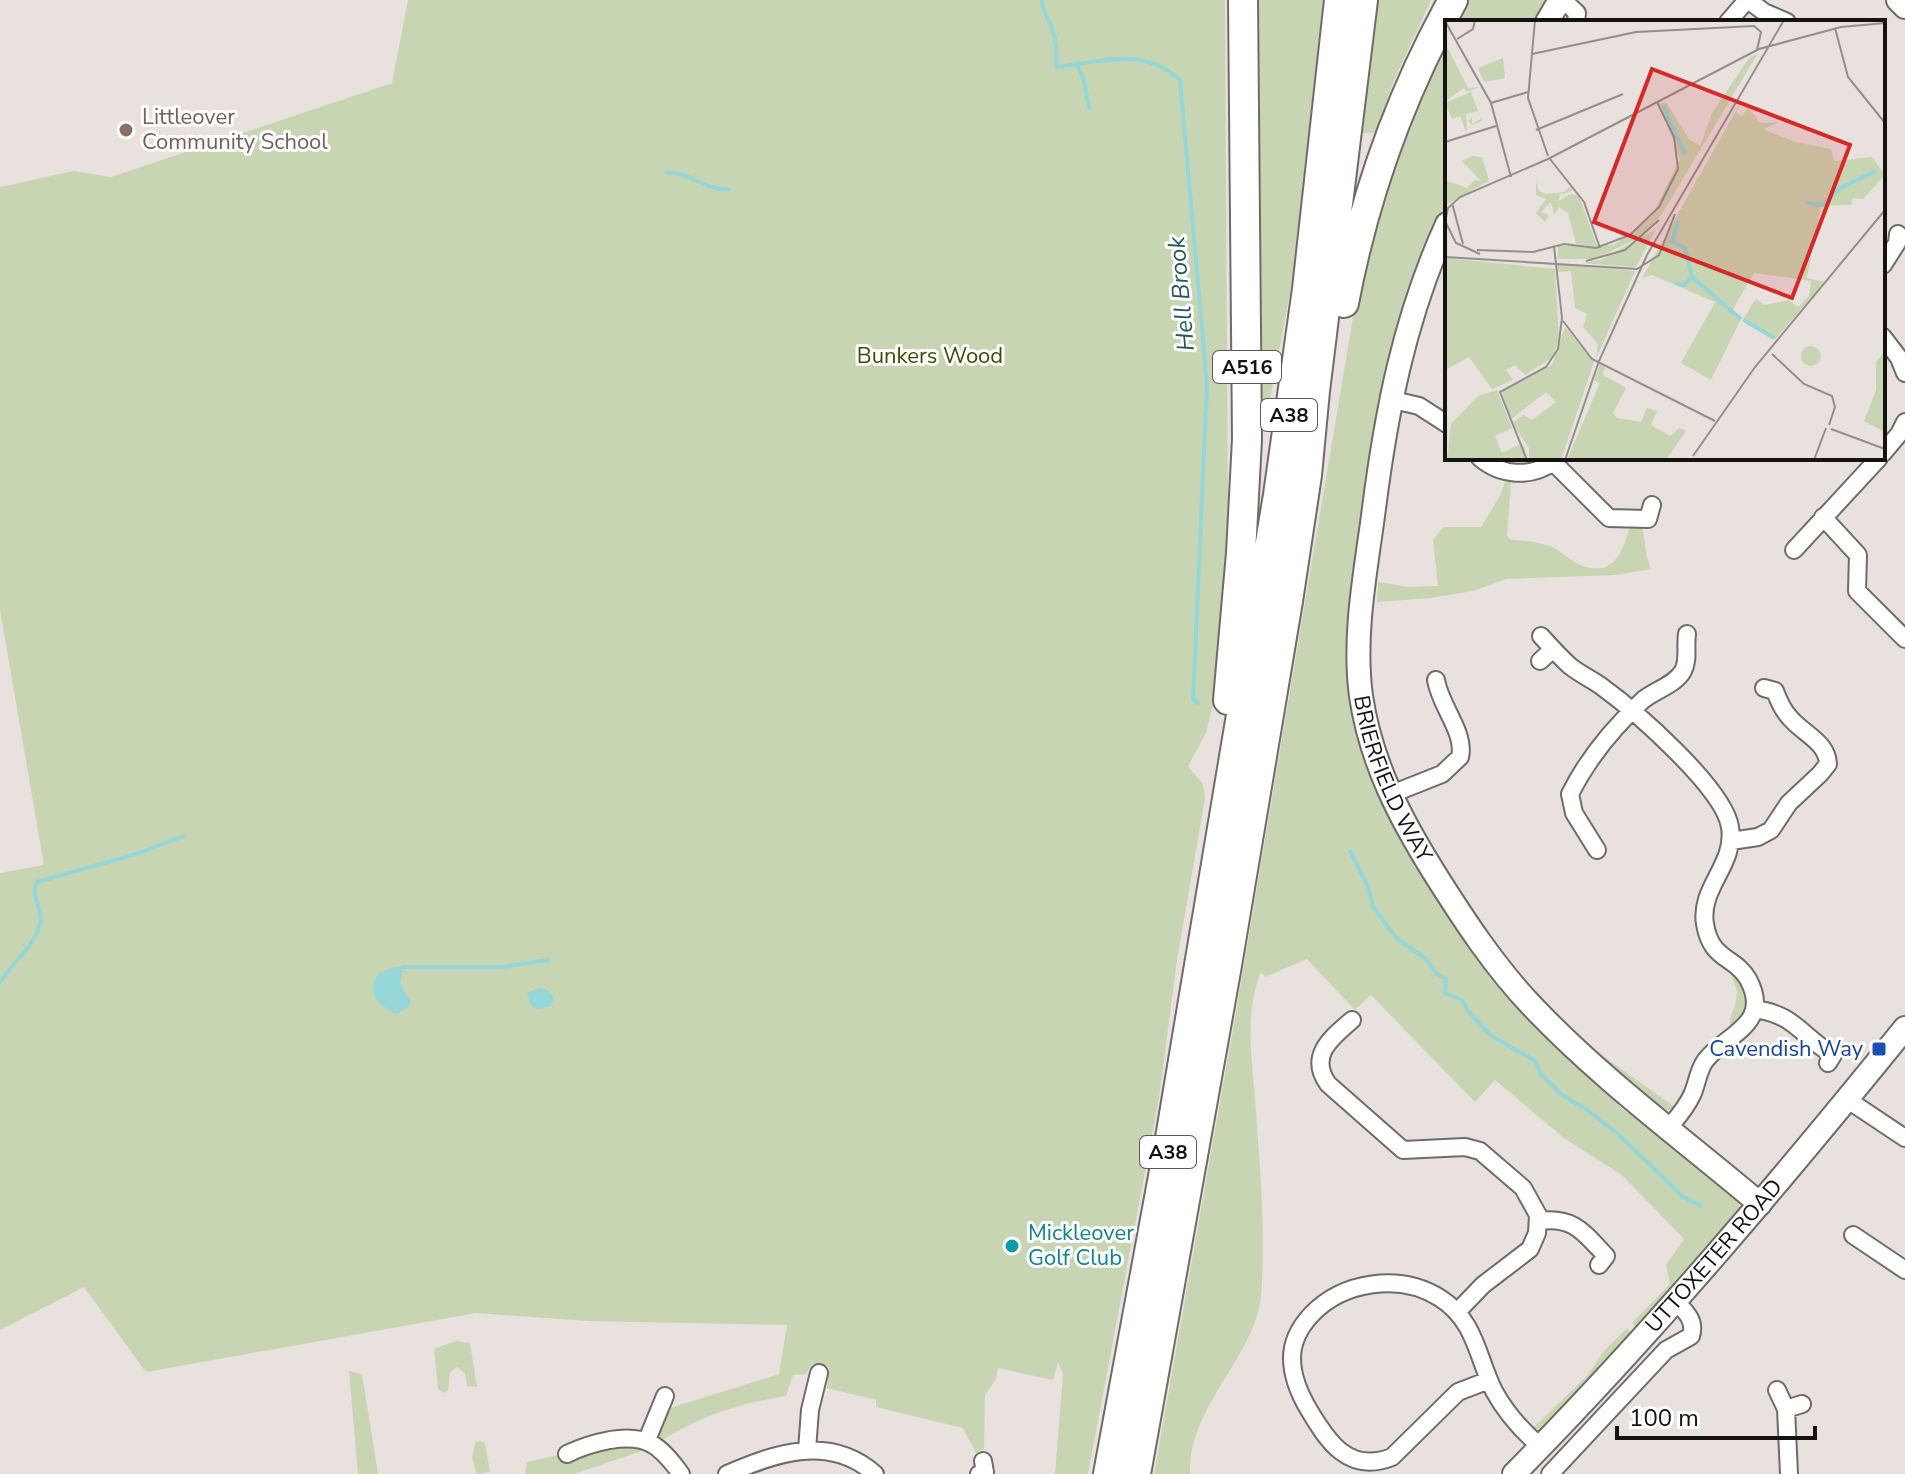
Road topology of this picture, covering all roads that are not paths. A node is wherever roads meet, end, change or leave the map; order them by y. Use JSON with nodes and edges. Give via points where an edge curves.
{"nodes":[{"id":1,"x":1243,"y":0,"type":"edge"},
{"id":2,"x":1339,"y":0,"type":"edge"},
{"id":3,"x":1363,"y":0,"type":"edge"},
{"id":4,"x":1453,"y":0,"type":"edge"},
{"id":5,"x":1561,"y":0,"type":"edge"},
{"id":6,"x":1748,"y":0,"type":"edge"},
{"id":7,"x":1898,"y":0,"type":"edge"},
{"id":8,"x":1905,"y":7,"type":"edge"},
{"id":9,"x":1548,"y":20,"type":"edge"},
{"id":10,"x":1576,"y":20,"type":"edge"},
{"id":11,"x":1730,"y":20,"type":"edge"},
{"id":12,"x":1782,"y":20,"type":"edge"},
{"id":13,"x":1445,"y":229,"type":"edge"},
{"id":14,"x":1898,"y":234,"type":"dead end"},
{"id":15,"x":1885,"y":262,"type":"edge"},
{"id":16,"x":1885,"y":340,"type":"edge"},
{"id":17,"x":1905,"y":373,"type":"edge"},
{"id":18,"x":1389,"y":399,"type":"junction"},
{"id":19,"x":1905,"y":422,"type":"edge"},
{"id":20,"x":1445,"y":423,"type":"edge"},
{"id":21,"x":1885,"y":451,"type":"edge"},
{"id":22,"x":1483,"y":460,"type":"edge"},
{"id":23,"x":1555,"y":460,"type":"edge"},
{"id":24,"x":1877,"y":460,"type":"edge"},
{"id":25,"x":1307,"y":475,"type":"junction"},
{"id":26,"x":1652,"y":505,"type":"dead end"},
{"id":27,"x":1823,"y":517,"type":"junction"},
{"id":28,"x":1797,"y":539,"type":"dead end"},
{"id":29,"x":1687,"y":634,"type":"dead end"},
{"id":30,"x":1541,"y":636,"type":"dead end"},
{"id":31,"x":1905,"y":639,"type":"edge"},
{"id":32,"x":1435,"y":680,"type":"dead end"},
{"id":33,"x":1764,"y":688,"type":"dead end"},
{"id":34,"x":1633,"y":711,"type":"junction"},
{"id":35,"x":1389,"y":795,"type":"junction"},
{"id":36,"x":1222,"y":828,"type":"junction"},
{"id":37,"x":1731,"y":841,"type":"junction"},
{"id":38,"x":1597,"y":849,"type":"dead end"},
{"id":39,"x":1754,"y":1009,"type":"junction"},
{"id":40,"x":1352,"y":1020,"type":"dead end"},
{"id":41,"x":1905,"y":1028,"type":"edge"},
{"id":42,"x":1828,"y":1063,"type":"dead end"},
{"id":43,"x":1848,"y":1100,"type":"junction"},
{"id":44,"x":1668,"y":1129,"type":"junction"},
{"id":45,"x":1905,"y":1138,"type":"edge"},
{"id":46,"x":1760,"y":1204,"type":"junction"},
{"id":47,"x":1539,"y":1221,"type":"junction"},
{"id":48,"x":1853,"y":1235,"type":"dead end"},
{"id":49,"x":1599,"y":1265,"type":"dead end"},
{"id":50,"x":1905,"y":1270,"type":"edge"},
{"id":51,"x":1675,"y":1301,"type":"junction"},
{"id":52,"x":1457,"y":1312,"type":"junction"},
{"id":53,"x":819,"y":1373,"type":"dead end"},
{"id":54,"x":1489,"y":1380,"type":"junction"},
{"id":55,"x":1777,"y":1390,"type":"dead end"},
{"id":56,"x":665,"y":1396,"type":"dead end"},
{"id":57,"x":647,"y":1440,"type":"junction"},
{"id":58,"x":1541,"y":1447,"type":"junction"},
{"id":59,"x":807,"y":1450,"type":"junction"},
{"id":60,"x":567,"y":1454,"type":"dead end"},
{"id":61,"x":1350,"y":1468,"type":"edge"},
{"id":62,"x":736,"y":1472,"type":"edge"},
{"id":63,"x":681,"y":1474,"type":"edge"},
{"id":64,"x":875,"y":1474,"type":"edge"},
{"id":65,"x":1108,"y":1474,"type":"edge"},
{"id":66,"x":1136,"y":1474,"type":"edge"},
{"id":67,"x":1514,"y":1474,"type":"edge"},
{"id":68,"x":1550,"y":1474,"type":"edge"},
{"id":69,"x":1789,"y":1474,"type":"edge"}],
"edges":[{"from":1,"to":36,"type":"highway","number":"A516","via":[[1247,439]]},
{"from":2,"to":36,"type":"highway","number":"A38","via":[[1278,495]]},
{"from":3,"to":25,"type":"highway","number":"A38"},
{"from":4,"to":25,"type":"highway","via":[[1397,116],[1367,205]]},
{"from":5,"to":9,"type":"street"},
{"from":5,"to":10,"type":"street","via":[[1577,13]]},
{"from":6,"to":11,"type":"street"},
{"from":6,"to":12,"type":"street"},
{"from":7,"to":8,"type":"street"},
{"from":13,"to":18,"type":"street","name":"BRIERFIELD WAY","via":[[1417,297]]},
{"from":14,"to":15,"type":"street"},
{"from":16,"to":17,"type":"street"},
{"from":18,"to":20,"type":"street","via":[[1419,406]]},
{"from":18,"to":35,"type":"street","name":"BRIERFIELD WAY","via":[[1359,641],[1365,718]]},
{"from":19,"to":21,"type":"street"},
{"from":22,"to":23,"type":"street","via":[[1517,473],[1540,470]]},
{"from":23,"to":26,"type":"street","via":[[1609,518],[1648,519]]},
{"from":24,"to":27,"type":"street"},
{"from":25,"to":66,"type":"highway","number":"A38"},
{"from":27,"to":28,"type":"street"},
{"from":27,"to":31,"type":"street","via":[[1858,555],[1857,591]]},
{"from":29,"to":34,"type":"street","via":[[1683,672]]},
{"from":30,"to":34,"type":"street","via":[[1547,655]]},
{"from":32,"to":35,"type":"street","via":[[1461,740],[1460,757],[1442,774]]},
{"from":33,"to":37,"type":"street","via":[[1775,691],[1793,721],[1824,748],[1828,764],[1789,803],[1771,830]]},
{"from":34,"to":37,"type":"street","via":[[1713,792],[1727,817]]},
{"from":34,"to":38,"type":"street","via":[[1570,794],[1574,813]]},
{"from":35,"to":44,"type":"street","name":"BRIERFIELD WAY","via":[[1501,971],[1576,1050]]},
{"from":36,"to":65,"type":"highway","number":"A38"},
{"from":37,"to":39,"type":"street","via":[[1703,915],[1719,955],[1748,980]]},
{"from":39,"to":42,"type":"street","via":[[1792,1021],[1833,1055]]},
{"from":39,"to":44,"type":"street","via":[[1744,1028],[1705,1061],[1684,1109]]},
{"from":40,"to":47,"type":"street","via":[[1326,1043],[1320,1056],[1328,1084],[1403,1150],[1465,1147],[1489,1156],[1529,1195]]},
{"from":41,"to":43,"type":"street","name":"UTTOXETER ROAD"},
{"from":43,"to":45,"type":"street"},
{"from":43,"to":46,"type":"street","name":"UTTOXETER ROAD"},
{"from":44,"to":46,"type":"street","name":"BRIERFIELD WAY"},
{"from":46,"to":51,"type":"street","name":"UTTOXETER ROAD"},
{"from":47,"to":49,"type":"street","via":[[1564,1220],[1578,1227],[1606,1256]]},
{"from":47,"to":52,"type":"street","via":[[1530,1249]]},
{"from":48,"to":50,"type":"street"},
{"from":51,"to":58,"type":"street","name":"UTTOXETER ROAD"},
{"from":51,"to":68,"type":"street","via":[[1691,1319],[1691,1336],[1666,1350]]},
{"from":52,"to":54,"type":"street","via":[[1473,1334]]},
{"from":52,"to":61,"type":"street","via":[[1427,1292],[1376,1284],[1336,1295],[1304,1322],[1292,1356],[1297,1385]]},
{"from":53,"to":59,"type":"street","via":[[807,1388]]},
{"from":54,"to":58,"type":"street","via":[[1504,1408]]},
{"from":54,"to":61,"type":"street","via":[[1458,1392],[1392,1457]]},
{"from":55,"to":69,"type":"street","via":[[1794,1407]]},
{"from":56,"to":57,"type":"street"},
{"from":57,"to":60,"type":"street","via":[[588,1443]]},
{"from":57,"to":63,"type":"street"},
{"from":58,"to":67,"type":"street","name":"UTTOXETER ROAD"},
{"from":59,"to":62,"type":"street"},
{"from":59,"to":64,"type":"street","via":[[850,1457]]}]}
